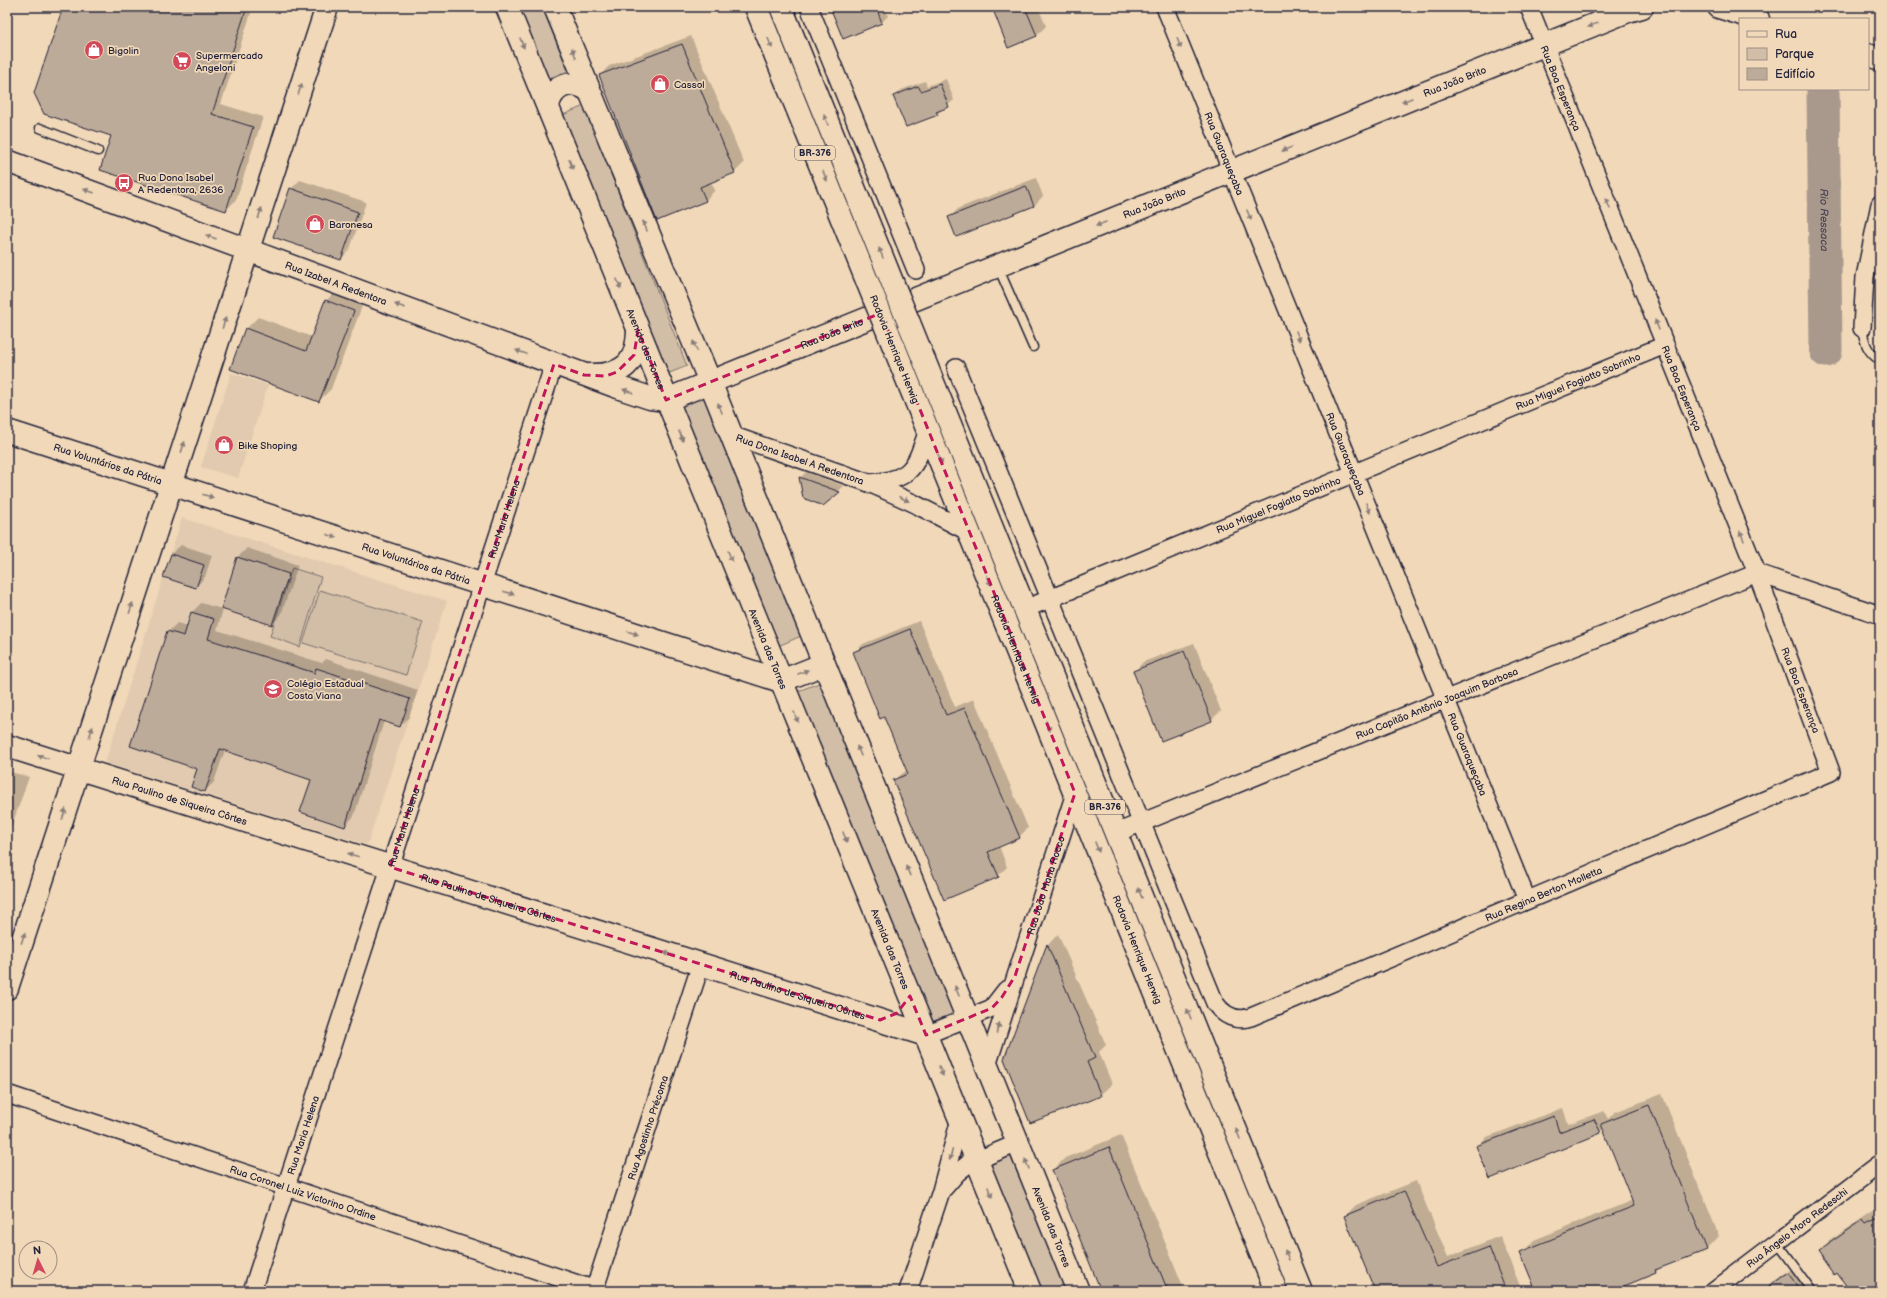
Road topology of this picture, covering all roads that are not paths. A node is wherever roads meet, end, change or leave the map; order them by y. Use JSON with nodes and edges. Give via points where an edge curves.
{"nodes":[{"id":1,"x":327,"y":7,"type":"edge"},
{"id":2,"x":507,"y":7,"type":"edge"},
{"id":3,"x":555,"y":7,"type":"edge"},
{"id":4,"x":756,"y":7,"type":"edge"},
{"id":5,"x":781,"y":7,"type":"edge"},
{"id":6,"x":809,"y":7,"type":"edge"},
{"id":7,"x":1164,"y":7,"type":"edge"},
{"id":8,"x":1529,"y":7,"type":"edge"},
{"id":9,"x":1642,"y":7,"type":"edge"},
{"id":10,"x":1719,"y":7,"type":"edge"},
{"id":11,"x":1755,"y":18,"type":"edge"},
{"id":12,"x":1544,"y":45,"type":"junction"},
{"id":13,"x":1869,"y":55,"type":"edge"},
{"id":14,"x":1880,"y":59,"type":"edge"},
{"id":15,"x":588,"y":90,"type":"junction"},
{"id":16,"x":548,"y":106,"type":"junction"},
{"id":17,"x":40,"y":128,"type":"dead end"},
{"id":18,"x":98,"y":151,"type":"dead end"},
{"id":19,"x":7,"y":161,"type":"edge"},
{"id":20,"x":1231,"y":172,"type":"junction"},
{"id":21,"x":1880,"y":204,"type":"edge"},
{"id":22,"x":248,"y":250,"type":"junction"},
{"id":23,"x":998,"y":266,"type":"junction"},
{"id":24,"x":916,"y":270,"type":"dead end"},
{"id":25,"x":1862,"y":328,"type":"joint"},
{"id":26,"x":638,"y":330,"type":"junction"},
{"id":27,"x":1665,"y":345,"type":"junction"},
{"id":28,"x":1033,"y":347,"type":"dead end"},
{"id":29,"x":1880,"y":360,"type":"edge"},
{"id":30,"x":554,"y":364,"type":"junction"},
{"id":31,"x":956,"y":368,"type":"dead end"},
{"id":32,"x":584,"y":375,"type":"junction"},
{"id":33,"x":710,"y":382,"type":"junction"},
{"id":34,"x":666,"y":400,"type":"junction"},
{"id":35,"x":928,"y":430,"type":"junction"},
{"id":36,"x":7,"y":431,"type":"edge"},
{"id":37,"x":731,"y":434,"type":"junction"},
{"id":38,"x":1354,"y":473,"type":"junction"},
{"id":39,"x":868,"y":483,"type":"junction"},
{"id":40,"x":171,"y":484,"type":"junction"},
{"id":41,"x":969,"y":532,"type":"junction"},
{"id":42,"x":1756,"y":572,"type":"junction"},
{"id":43,"x":482,"y":585,"type":"junction"},
{"id":44,"x":1049,"y":598,"type":"junction"},
{"id":45,"x":1025,"y":609,"type":"junction"},
{"id":46,"x":1880,"y":615,"type":"edge"},
{"id":47,"x":824,"y":664,"type":"junction"},
{"id":48,"x":781,"y":681,"type":"junction"},
{"id":49,"x":1446,"y":699,"type":"junction"},
{"id":50,"x":7,"y":746,"type":"edge"},
{"id":51,"x":78,"y":769,"type":"junction"},
{"id":52,"x":1831,"y":772,"type":"joint"},
{"id":53,"x":1075,"y":793,"type":"junction"},
{"id":54,"x":1141,"y":823,"type":"junction"},
{"id":55,"x":1116,"y":833,"type":"junction"},
{"id":56,"x":390,"y":867,"type":"junction"},
{"id":57,"x":1527,"y":900,"type":"junction"},
{"id":58,"x":701,"y":964,"type":"junction"},
{"id":59,"x":1015,"y":976,"type":"junction"},
{"id":60,"x":906,"y":986,"type":"junction"},
{"id":61,"x":7,"y":988,"type":"edge"},
{"id":62,"x":968,"y":1018,"type":"junction"},
{"id":63,"x":880,"y":1020,"type":"junction"},
{"id":64,"x":926,"y":1035,"type":"junction"},
{"id":65,"x":987,"y":1066,"type":"junction"},
{"id":66,"x":7,"y":1094,"type":"edge"},
{"id":67,"x":960,"y":1119,"type":"junction"},
{"id":68,"x":1018,"y":1143,"type":"junction"},
{"id":69,"x":977,"y":1160,"type":"junction"},
{"id":70,"x":1880,"y":1164,"type":"edge"},
{"id":71,"x":286,"y":1187,"type":"junction"},
{"id":72,"x":941,"y":1191,"type":"junction"},
{"id":73,"x":1777,"y":1242,"type":"junction"},
{"id":74,"x":596,"y":1290,"type":"edge"},
{"id":75,"x":252,"y":1291,"type":"edge"},
{"id":76,"x":908,"y":1291,"type":"edge"},
{"id":77,"x":1030,"y":1291,"type":"edge"},
{"id":78,"x":1078,"y":1291,"type":"edge"},
{"id":79,"x":1276,"y":1291,"type":"edge"},
{"id":80,"x":1301,"y":1291,"type":"edge"},
{"id":81,"x":1713,"y":1291,"type":"edge"},
{"id":82,"x":1813,"y":1291,"type":"edge"}],
"edges":[{"from":22,"to":1,"type":"main road","one_way":true},
{"from":2,"to":16,"type":"main road","name":"Avenida das Torres","one_way":true},
{"from":15,"to":3,"type":"main road","name":"Avenida das Torres","one_way":true},
{"from":4,"to":35,"type":"main road","name":"Rodovia Henrique Herwig","number":"BR-376","one_way":true,"bridge":true},
{"from":45,"to":5,"type":"main road","number":"BR-376","one_way":true,"bridge":true},
{"from":6,"to":24,"type":"street"},
{"from":7,"to":20,"type":"street","name":"Rua Guaraqueçaba","one_way":true},
{"from":8,"to":12,"type":"street","name":"Rua Boa Esperança"},
{"from":9,"to":12,"type":"main road","name":"Rua João Brito","one_way":true},
{"from":10,"to":11,"type":"main road"},
{"from":12,"to":20,"type":"main road","name":"Rua João Brito","one_way":true},
{"from":27,"to":12,"type":"street","name":"Rua Boa Esperança","one_way":true},
{"from":13,"to":14,"type":"main road"},
{"from":15,"to":16,"type":"main road","via":[[576,84],[563,85],[552,94]]},
{"from":33,"to":15,"type":"main road","name":"Avenida das Torres","one_way":true},
{"from":16,"to":26,"type":"main road","name":"Avenida das Torres","one_way":true},
{"from":17,"to":18,"type":"lane"},
{"from":22,"to":19,"type":"main road","name":"Rua Izabel A Redentora","one_way":true},
{"from":20,"to":23,"type":"main road","name":"Rua João Brito","one_way":true},
{"from":20,"to":38,"type":"street","name":"Rua Guaraqueçaba","one_way":true},
{"from":21,"to":25,"type":"street","via":[[1865,277]]},
{"from":30,"to":22,"type":"main road","name":"Rua Izabel A Redentora","one_way":true},
{"from":40,"to":22,"type":"main road","one_way":true},
{"from":23,"to":28,"type":"lane"},
{"from":23,"to":33,"type":"main road","name":"Rua João Brito"},
{"from":25,"to":29,"type":"lane","via":[[1865,344]]},
{"from":26,"to":32,"type":"main road","via":[[636,349],[627,365],[606,376]]},
{"from":26,"to":34,"type":"main road","name":"Avenida das Torres"},
{"from":27,"to":38,"type":"street","name":"Rua Miguel Fogiatto Sobrinho"},
{"from":42,"to":27,"type":"street","name":"Rua Boa Esperança","one_way":true},
{"from":30,"to":32,"type":"main road","name":"Rua Izabel A Redentora"},
{"from":30,"to":43,"type":"street","name":"Rua Maria Helena"},
{"from":31,"to":44,"type":"street","name":"Rua Regina Berton Molletta"},
{"from":34,"to":32,"type":"main road","name":"Rua Izabel A Redentora","one_way":true,"via":[[636,394]]},
{"from":33,"to":34,"type":"main road","name":"Rua João Brito"},
{"from":37,"to":33,"type":"main road","name":"Avenida das Torres","one_way":true},
{"from":34,"to":48,"type":"main road","name":"Avenida das Torres","one_way":true},
{"from":35,"to":39,"type":"street","name":"Rua Dona Isabel A Redentora","via":[[920,454],[911,469],[902,477]]},
{"from":35,"to":41,"type":"main road","name":"Rodovia Henrique Herwig","number":"BR-376","one_way":true},
{"from":36,"to":40,"type":"main road","name":"Rua Voluntários da Pátria"},
{"from":37,"to":39,"type":"street","name":"Rua Dona Isabel A Redentora"},
{"from":37,"to":47,"type":"main road","name":"Avenida das Torres"},
{"from":38,"to":44,"type":"street","name":"Rua Miguel Fogiatto Sobrinho"},
{"from":38,"to":49,"type":"street","name":"Rua Guaraqueçaba","one_way":true},
{"from":39,"to":41,"type":"street","name":"Rua Dona Isabel A Redentora","one_way":true},
{"from":40,"to":43,"type":"main road","name":"Rua Voluntários da Pátria","one_way":true},
{"from":51,"to":40,"type":"main road","one_way":true},
{"from":41,"to":53,"type":"main road","name":"Rodovia Henrique Herwig","number":"BR-376","one_way":true},
{"from":42,"to":46,"type":"street"},
{"from":42,"to":49,"type":"street","name":"Rua Capitão Antônio Joaquim Barbosa"},
{"from":42,"to":52,"type":"street","name":"Rua Boa Esperança"},
{"from":43,"to":48,"type":"main road","name":"Rua Voluntários da Pátria","one_way":true},
{"from":43,"to":56,"type":"street","name":"Rua Maria Helena"},
{"from":44,"to":45,"type":"street","name":"Rua Miguel Fogiatto Sobrinho"},
{"from":44,"to":54,"type":"street","name":"Rua Regina Berton Molletta"},
{"from":45,"to":55,"type":"main road","number":"BR-376"},
{"from":48,"to":47,"type":"main road","one_way":true},
{"from":62,"to":47,"type":"main road","name":"Avenida das Torres","one_way":true},
{"from":48,"to":60,"type":"main road","name":"Avenida das Torres","one_way":true},
{"from":49,"to":54,"type":"street","name":"Rua Capitão Antônio Joaquim Barbosa"},
{"from":49,"to":57,"type":"street","name":"Rua Guaraqueçaba"},
{"from":51,"to":50,"type":"main road","name":"Rua Paulino de Siqueira Côrtes","one_way":true},
{"from":56,"to":51,"type":"main road","name":"Rua Paulino de Siqueira Côrtes","one_way":true},
{"from":61,"to":51,"type":"main road","one_way":true},
{"from":52,"to":57,"type":"street","name":"Rua Regina Berton Molletta"},
{"from":53,"to":59,"type":"street","name":"Rua João Maria Rocco"},
{"from":53,"to":79,"type":"main road","name":"Rodovia Henrique Herwig","number":"BR-376","one_way":true},
{"from":54,"to":55,"type":"street","name":"Rua Capitão Antônio Joaquim Barbosa"},
{"from":54,"to":57,"type":"street","name":"Rua Regina Berton Molletta","via":[[1216,1003],[1220,1010],[1230,1017],[1245,1019]]},
{"from":80,"to":55,"type":"main road","number":"BR-376","one_way":true},
{"from":58,"to":56,"type":"main road","name":"Rua Paulino de Siqueira Côrtes","one_way":true},
{"from":56,"to":71,"type":"street","name":"Rua Maria Helena"},
{"from":58,"to":63,"type":"main road","name":"Rua Paulino de Siqueira Côrtes"},
{"from":58,"to":74,"type":"street","name":"Rua Agostinho Précoma"},
{"from":59,"to":62,"type":"street","name":"Rua João Maria Rocco","via":[[992,1008]]},
{"from":65,"to":59,"type":"street","name":"Rua João Maria Rocco","one_way":true},
{"from":60,"to":63,"type":"main road","via":[[906,996],[897,1013]]},
{"from":60,"to":64,"type":"main road","name":"Avenida das Torres"},
{"from":62,"to":64,"type":"street"},
{"from":62,"to":65,"type":"main road","name":"Avenida das Torres"},
{"from":63,"to":64,"type":"main road","name":"Rua Paulino de Siqueira Côrtes"},
{"from":64,"to":67,"type":"main road","name":"Avenida das Torres","one_way":true},
{"from":65,"to":68,"type":"main road","name":"Avenida das Torres"},
{"from":66,"to":71,"type":"street","name":"Rua Coronel Luiz Victorino Ordine"},
{"from":67,"to":69,"type":"main road","name":"Avenida das Torres"},
{"from":67,"to":72,"type":"street","one_way":true},
{"from":68,"to":69,"type":"street"},
{"from":78,"to":68,"type":"main road","name":"Avenida das Torres","one_way":true},
{"from":69,"to":72,"type":"street","via":[[957,1173]]},
{"from":69,"to":77,"type":"main road","name":"Avenida das Torres","one_way":true},
{"from":70,"to":73,"type":"street","name":"Rua Ângelo Moro Redeschi"},
{"from":71,"to":74,"type":"street","name":"Rua Coronel Luiz Victorino Ordine"},
{"from":71,"to":75,"type":"street","name":"Rua Maria Helena"},
{"from":72,"to":76,"type":"street"},
{"from":73,"to":81,"type":"street","name":"Rua Ângelo Moro Redeschi"},
{"from":73,"to":82,"type":"lane"}]}
